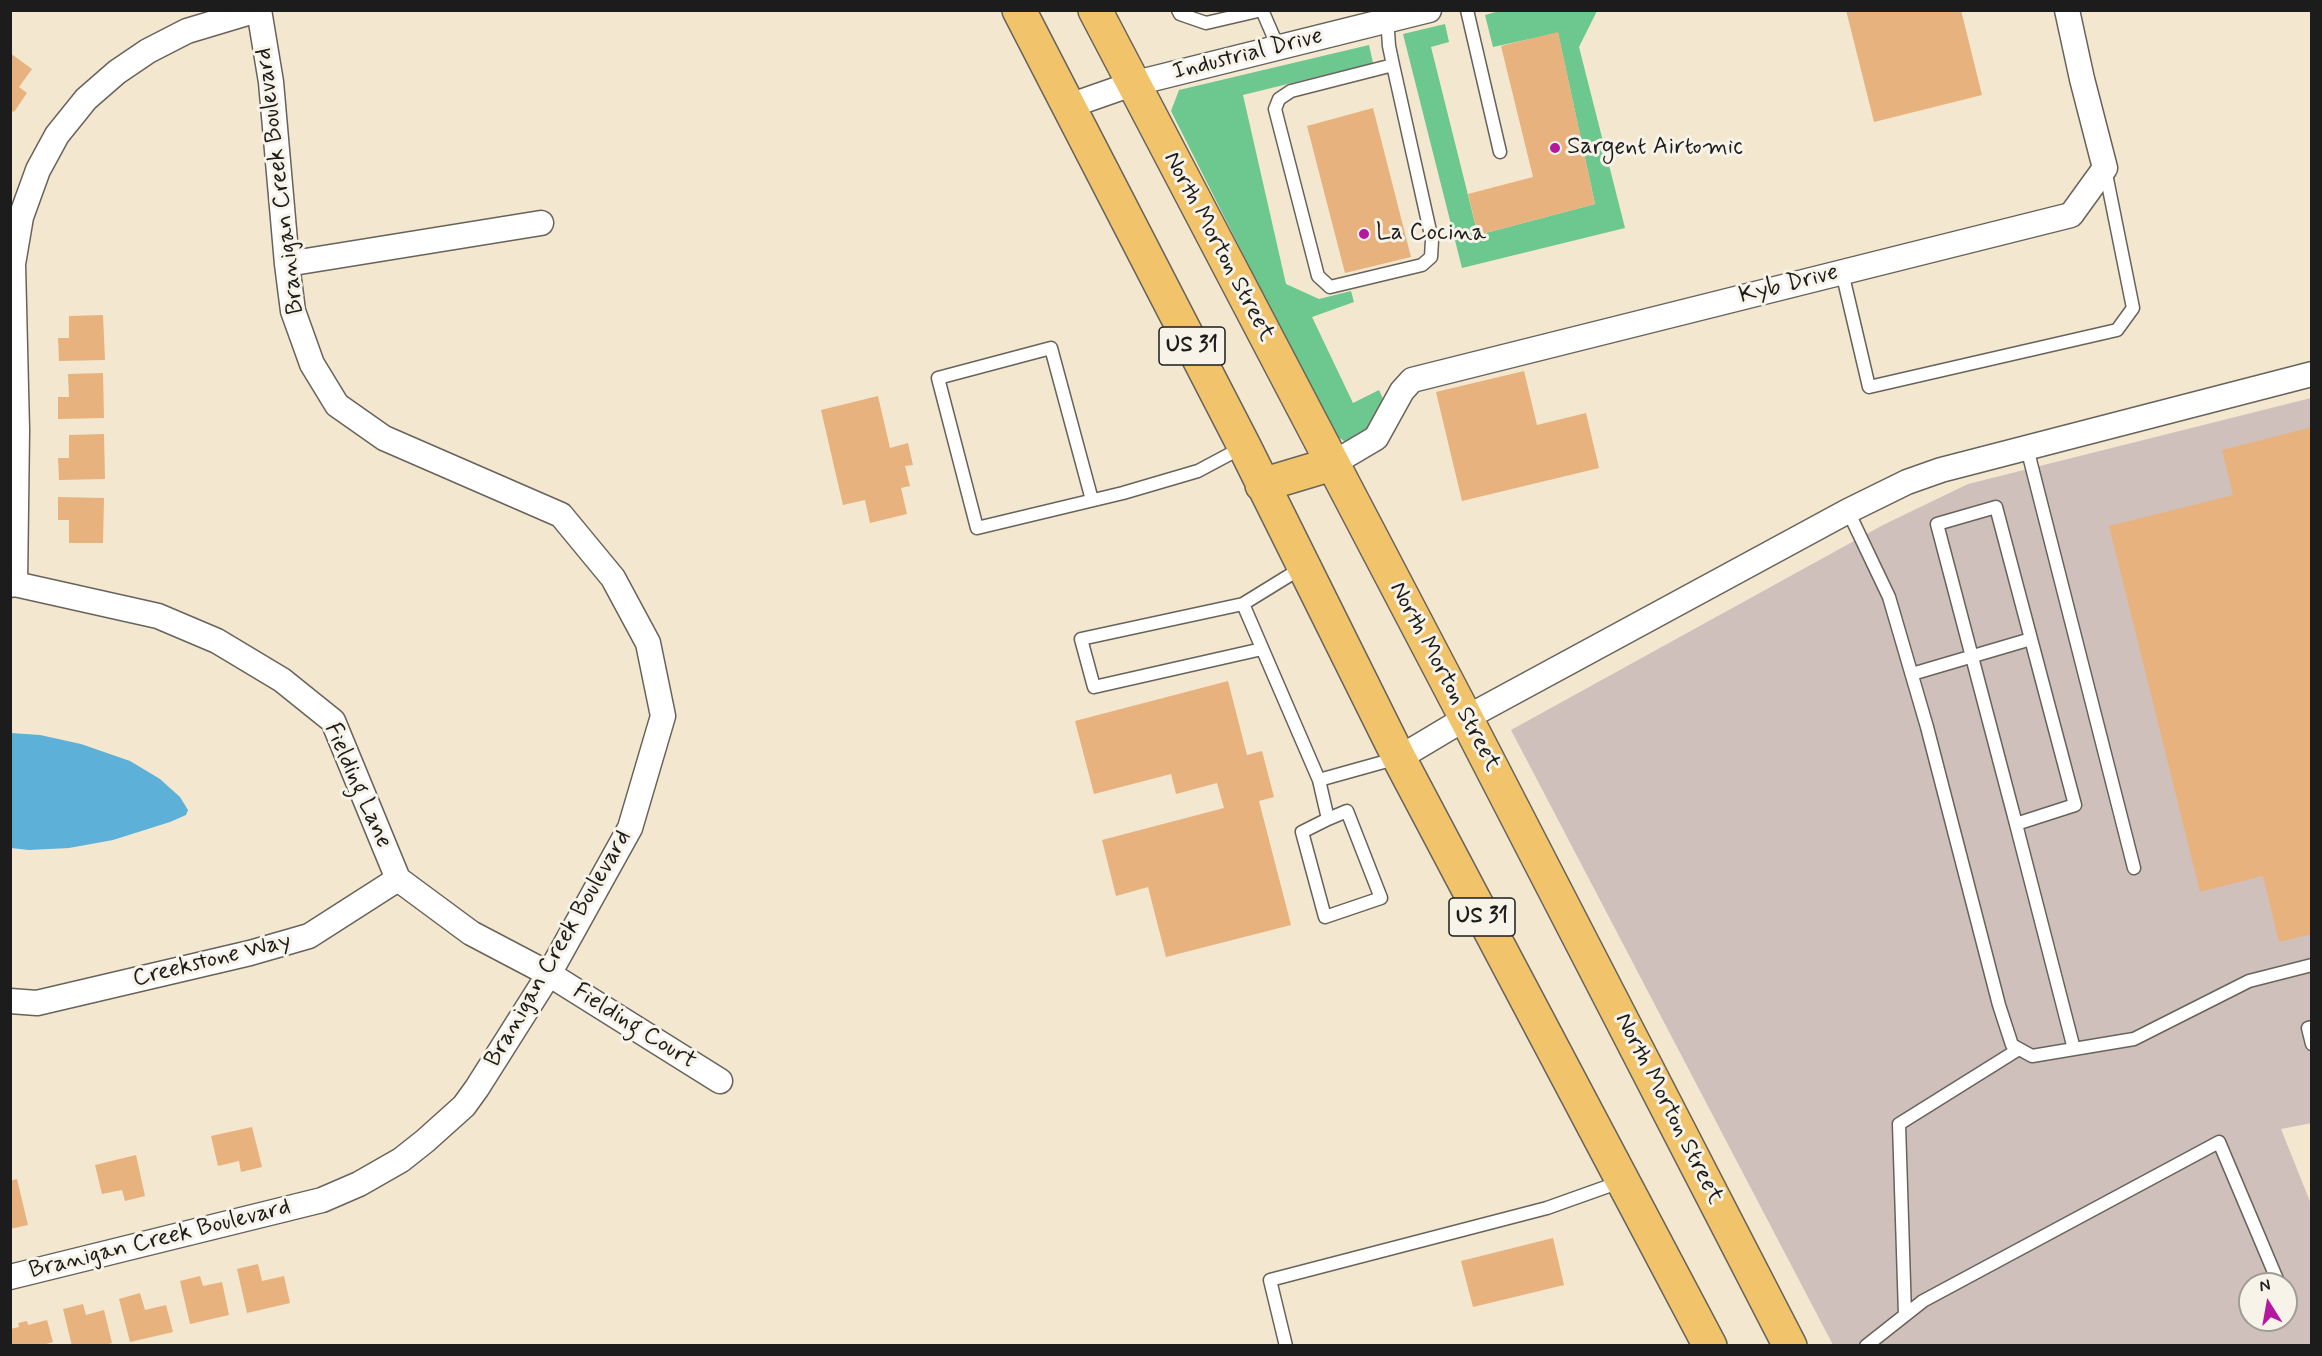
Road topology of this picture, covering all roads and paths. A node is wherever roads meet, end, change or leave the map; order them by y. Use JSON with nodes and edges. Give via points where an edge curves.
{"nodes":[{"id":1,"x":258,"y":10,"type":"edge"},
{"id":2,"x":1019,"y":10,"type":"edge"},
{"id":3,"x":1095,"y":10,"type":"edge"},
{"id":4,"x":1178,"y":10,"type":"edge"},
{"id":5,"x":1262,"y":10,"type":"edge"},
{"id":6,"x":1429,"y":10,"type":"edge"},
{"id":7,"x":1467,"y":10,"type":"edge"},
{"id":8,"x":2067,"y":10,"type":"edge"},
{"id":9,"x":1387,"y":16,"type":"edge"},
{"id":10,"x":1278,"y":47,"type":"junction"},
{"id":11,"x":1393,"y":65,"type":"junction"},
{"id":12,"x":1132,"y":84,"type":"junction"},
{"id":13,"x":1069,"y":106,"type":"junction"},
{"id":14,"x":1500,"y":152,"type":"dead end"},
{"id":15,"x":2105,"y":168,"type":"junction"},
{"id":16,"x":541,"y":223,"type":"dead end"},
{"id":17,"x":287,"y":264,"type":"junction"},
{"id":18,"x":1842,"y":272,"type":"junction"},
{"id":19,"x":2312,"y":374,"type":"edge"},
{"id":20,"x":1244,"y":446,"type":"junction"},
{"id":21,"x":2027,"y":448,"type":"junction"},
{"id":22,"x":1332,"y":464,"type":"junction"},
{"id":23,"x":1262,"y":484,"type":"junction"},
{"id":24,"x":1092,"y":500,"type":"junction"},
{"id":25,"x":1848,"y":511,"type":"junction"},
{"id":26,"x":1304,"y":566,"type":"junction"},
{"id":27,"x":13,"y":584,"type":"edge"},
{"id":28,"x":1243,"y":604,"type":"junction"},
{"id":29,"x":2031,"y":639,"type":"junction"},
{"id":30,"x":1262,"y":649,"type":"junction"},
{"id":31,"x":1972,"y":657,"type":"junction"},
{"id":32,"x":1912,"y":674,"type":"junction"},
{"id":33,"x":1466,"y":718,"type":"junction"},
{"id":34,"x":1399,"y":758,"type":"junction"},
{"id":35,"x":1319,"y":780,"type":"junction"},
{"id":36,"x":1328,"y":819,"type":"junction"},
{"id":37,"x":2016,"y":824,"type":"junction"},
{"id":38,"x":2134,"y":868,"type":"dead end"},
{"id":39,"x":398,"y":879,"type":"junction"},
{"id":40,"x":2312,"y":965,"type":"edge"},
{"id":41,"x":549,"y":974,"type":"junction"},
{"id":42,"x":10,"y":1001,"type":"edge"},
{"id":43,"x":2312,"y":1027,"type":"edge"},
{"id":44,"x":2312,"y":1044,"type":"edge"},
{"id":45,"x":2019,"y":1049,"type":"junction"},
{"id":46,"x":2074,"y":1049,"type":"junction"},
{"id":47,"x":720,"y":1081,"type":"dead end"},
{"id":48,"x":1622,"y":1182,"type":"junction"},
{"id":49,"x":2274,"y":1272,"type":"edge"},
{"id":50,"x":10,"y":1277,"type":"edge"},
{"id":51,"x":1905,"y":1315,"type":"junction"},
{"id":52,"x":1286,"y":1346,"type":"edge"},
{"id":53,"x":1710,"y":1346,"type":"edge"},
{"id":54,"x":1791,"y":1346,"type":"edge"},
{"id":55,"x":1866,"y":1346,"type":"edge"}],
"edges":[{"from":1,"to":17,"type":"street","name":"Branigan Creek Boulevard","via":[[272,82]]},
{"from":1,"to":27,"type":"street","via":[[187,31],[117,72],[86,99],[57,135],[38,170],[21,217],[13,264],[17,430]]},
{"from":2,"to":13,"type":"main road","number":"US 31"},
{"from":3,"to":12,"type":"main road","name":"North Morton Street","number":"US 31"},
{"from":4,"to":5,"type":"lane","via":[[1206,23]]},
{"from":5,"to":10,"type":"lane"},
{"from":6,"to":9,"type":"street","name":"Industrial Drive"},
{"from":7,"to":14,"type":"lane"},
{"from":8,"to":15,"type":"street"},
{"from":9,"to":10,"type":"street","name":"Industrial Drive"},
{"from":9,"to":11,"type":"lane"},
{"from":10,"to":12,"type":"street","name":"Industrial Drive"},
{"from":11,"to":11,"type":"lane","via":[[1432,240],[1431,257],[1422,265],[1330,287],[1318,276],[1275,109],[1279,99],[1291,90]]},
{"from":12,"to":13,"type":"street","name":"Industrial Drive"},
{"from":12,"to":22,"type":"main road","name":"North Morton Street","number":"US 31"},
{"from":13,"to":20,"type":"main road","number":"US 31"},
{"from":15,"to":18,"type":"street","name":"Kyb Drive","via":[[2071,215]]},
{"from":15,"to":18,"type":"lane","via":[[2133,308],[2117,330],[1869,387]]},
{"from":16,"to":17,"type":"street"},
{"from":17,"to":41,"type":"street","name":"Branigan Creek Boulevard","via":[[293,311],[312,364],[337,405],[384,438],[561,515],[613,578],[648,643],[663,716],[630,828]]},
{"from":18,"to":22,"type":"street","name":"Kyb Drive","via":[[1412,380],[1376,438]]},
{"from":19,"to":21,"type":"street"},
{"from":20,"to":23,"type":"main road","number":"US 31"},
{"from":20,"to":24,"type":"lane","via":[[1198,471]]},
{"from":21,"to":25,"type":"street","via":[[1941,470]]},
{"from":21,"to":38,"type":"lane"},
{"from":22,"to":23,"type":"main road"},
{"from":22,"to":33,"type":"main road","name":"North Morton Street","number":"US 31"},
{"from":23,"to":26,"type":"main road","number":"US 31"},
{"from":24,"to":24,"type":"lane","via":[[977,528],[939,378],[1051,348]]},
{"from":25,"to":32,"type":"lane","via":[[1889,597]]},
{"from":25,"to":33,"type":"street"},
{"from":26,"to":28,"type":"lane"},
{"from":26,"to":34,"type":"main road","number":"US 31"},
{"from":27,"to":39,"type":"street","name":"Fielding Lane","via":[[158,616],[218,641],[282,680],[333,721]]},
{"from":28,"to":30,"type":"lane"},
{"from":28,"to":30,"type":"lane","via":[[1081,639],[1094,687]]},
{"from":29,"to":31,"type":"lane"},
{"from":29,"to":31,"type":"lane","via":[[1996,507],[1937,524]]},
{"from":29,"to":37,"type":"lane","via":[[2075,805]]},
{"from":30,"to":35,"type":"lane"},
{"from":31,"to":32,"type":"lane"},
{"from":31,"to":37,"type":"lane"},
{"from":32,"to":45,"type":"lane","via":[[1999,1005],[2012,1045]]},
{"from":33,"to":34,"type":"street"},
{"from":33,"to":54,"type":"main road","name":"North Morton Street","number":"US 31"},
{"from":34,"to":35,"type":"lane"},
{"from":34,"to":48,"type":"main road","number":"US 31"},
{"from":35,"to":36,"type":"lane"},
{"from":36,"to":36,"type":"lane","via":[[1302,832],[1325,917],[1381,898],[1347,811]]},
{"from":37,"to":46,"type":"lane"},
{"from":39,"to":41,"type":"street","name":"Fielding Lane","via":[[471,933]]},
{"from":39,"to":42,"type":"street","name":"Creekstone Way","via":[[309,936],[37,1003]]},
{"from":40,"to":46,"type":"lane","via":[[2249,981],[2134,1039]]},
{"from":41,"to":47,"type":"street","name":"Fielding Court"},
{"from":41,"to":50,"type":"street","name":"Branigan Creek Boulevard","via":[[464,1106],[401,1160],[359,1184],[287,1210]]},
{"from":43,"to":44,"type":"lane","via":[[2308,1028]]},
{"from":45,"to":46,"type":"lane","via":[[2032,1056]]},
{"from":45,"to":51,"type":"lane","via":[[1899,1124]]},
{"from":48,"to":52,"type":"lane","via":[[1547,1208],[1270,1280]]},
{"from":48,"to":53,"type":"main road","number":"US 31"},
{"from":49,"to":51,"type":"lane","via":[[2219,1142],[1923,1301]]},
{"from":51,"to":55,"type":"lane"}]}
